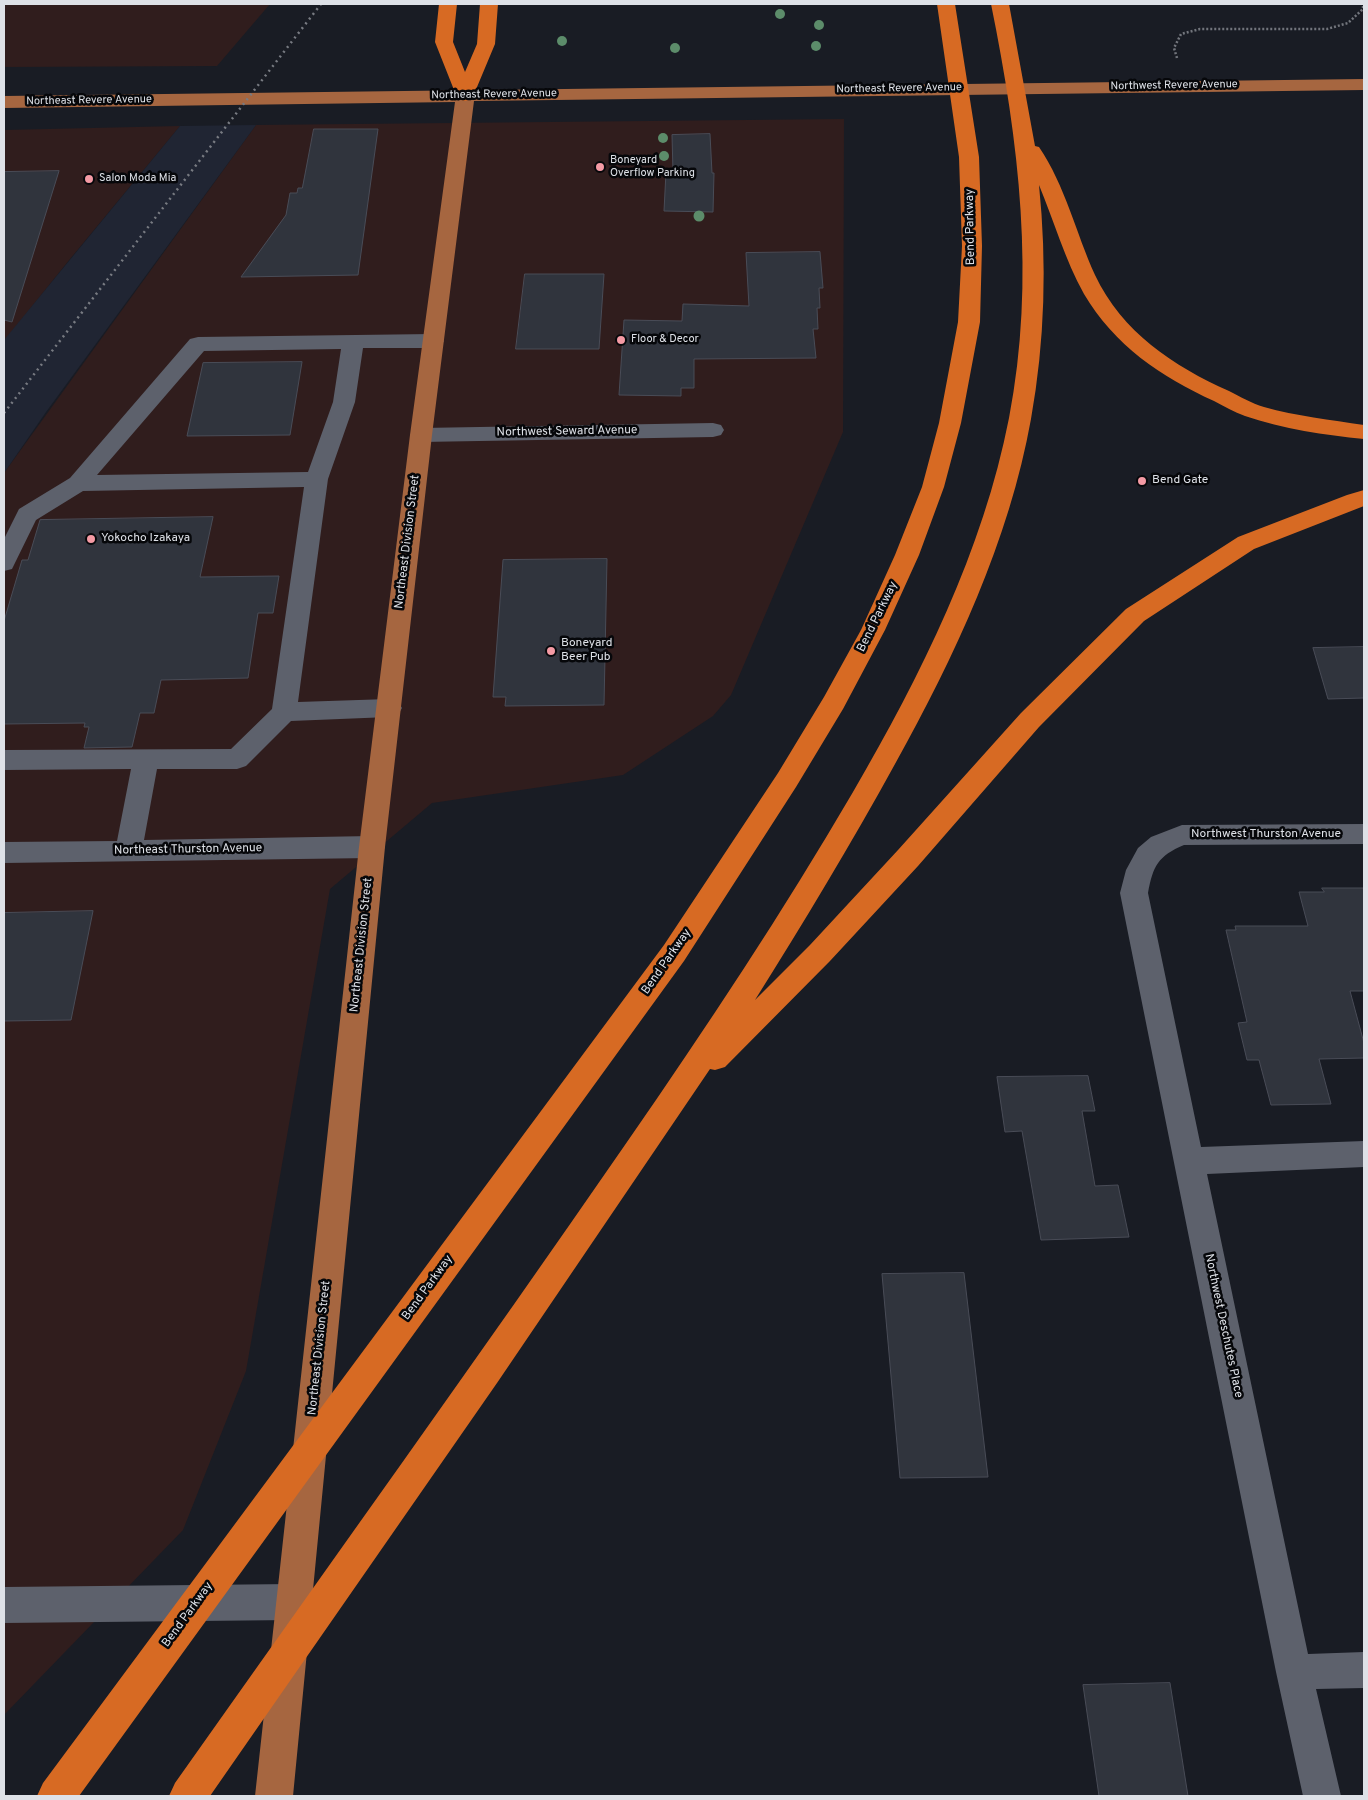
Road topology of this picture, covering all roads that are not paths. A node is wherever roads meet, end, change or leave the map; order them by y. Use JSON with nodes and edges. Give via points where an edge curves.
{"nodes":[{"id":1,"x":448,"y":4,"type":"edge"},
{"id":2,"x":489,"y":4,"type":"edge"},
{"id":3,"x":931,"y":4,"type":"edge"},
{"id":4,"x":946,"y":4,"type":"edge"},
{"id":5,"x":1000,"y":4,"type":"edge"},
{"id":6,"x":952,"y":38,"type":"junction"},
{"id":7,"x":1364,"y":84,"type":"edge"},
{"id":8,"x":984,"y":88,"type":"joint"},
{"id":9,"x":465,"y":95,"type":"junction"},
{"id":10,"x":4,"y":102,"type":"edge"},
{"id":11,"x":1026,"y":138,"type":"junction"},
{"id":12,"x":433,"y":341,"type":"junction"},
{"id":13,"x":354,"y":342,"type":"junction"},
{"id":14,"x":713,"y":430,"type":"dead end"},
{"id":15,"x":1364,"y":432,"type":"edge"},
{"id":16,"x":420,"y":435,"type":"junction"},
{"id":17,"x":317,"y":479,"type":"junction"},
{"id":18,"x":78,"y":483,"type":"junction"},
{"id":19,"x":1364,"y":498,"type":"edge"},
{"id":20,"x":4,"y":563,"type":"edge"},
{"id":21,"x":389,"y":708,"type":"junction"},
{"id":22,"x":284,"y":712,"type":"junction"},
{"id":23,"x":4,"y":760,"type":"edge"},
{"id":24,"x":146,"y":760,"type":"junction"},
{"id":25,"x":1364,"y":834,"type":"edge"},
{"id":26,"x":372,"y":847,"type":"junction"},
{"id":27,"x":128,"y":850,"type":"junction"},
{"id":28,"x":4,"y":853,"type":"edge"},
{"id":29,"x":1145,"y":856,"type":"joint"},
{"id":30,"x":671,"y":1102,"type":"junction"},
{"id":31,"x":1364,"y":1154,"type":"edge"},
{"id":32,"x":1189,"y":1161,"type":"junction"},
{"id":33,"x":293,"y":1602,"type":"junction"},
{"id":34,"x":4,"y":1606,"type":"edge"},
{"id":35,"x":1364,"y":1670,"type":"edge"},
{"id":36,"x":1294,"y":1672,"type":"junction"},
{"id":37,"x":56,"y":1796,"type":"edge"},
{"id":38,"x":188,"y":1796,"type":"edge"},
{"id":39,"x":274,"y":1796,"type":"edge"},
{"id":40,"x":1322,"y":1796,"type":"edge"}],
"edges":[{"from":1,"to":9,"type":"highway","via":[[444,42]]},
{"from":2,"to":9,"type":"highway","via":[[486,44]]},
{"from":3,"to":6,"type":"highway"},
{"from":4,"to":6,"type":"highway","name":"Bend Parkway"},
{"from":5,"to":11,"type":"highway"},
{"from":6,"to":37,"type":"highway","name":"Bend Parkway","via":[[970,187],[972,246],[967,331],[945,443],[932,487],[904,563],[861,653],[752,837],[630,1015]]},
{"from":7,"to":8,"type":"main road","name":"Northwest Revere Avenue"},
{"from":8,"to":9,"type":"main road","name":"Northeast Revere Avenue"},
{"from":9,"to":10,"type":"main road","name":"Northeast Revere Avenue"},
{"from":9,"to":12,"type":"main road","name":"Northeast Division Street"},
{"from":11,"to":15,"type":"highway","via":[[1050,184],[1094,293],[1111,318],[1134,342],[1181,378],[1255,412]]},
{"from":11,"to":30,"type":"highway","via":[[1034,240],[1032,330],[1019,426],[986,542],[948,636],[883,764],[800,904]]},
{"from":12,"to":13,"type":"street"},
{"from":12,"to":16,"type":"main road","name":"Northeast Division Street"},
{"from":13,"to":17,"type":"street","via":[[344,402]]},
{"from":13,"to":18,"type":"street","via":[[198,344]]},
{"from":14,"to":16,"type":"street","name":"Northwest Seward Avenue"},
{"from":16,"to":21,"type":"main road","name":"Northeast Division Street"},
{"from":17,"to":18,"type":"street"},
{"from":17,"to":22,"type":"street"},
{"from":18,"to":20,"type":"street","via":[[28,515]]},
{"from":19,"to":30,"type":"highway","via":[[1246,543],[1135,615],[1030,720],[820,954]]},
{"from":21,"to":22,"type":"street"},
{"from":21,"to":26,"type":"main road","name":"Northeast Division Street"},
{"from":22,"to":24,"type":"street","via":[[237,759]]},
{"from":23,"to":24,"type":"street"},
{"from":24,"to":27,"type":"street"},
{"from":25,"to":29,"type":"street","name":"Northwest Thurston Avenue","via":[[1182,835],[1160,844]]},
{"from":26,"to":27,"type":"street","name":"Northeast Thurston Avenue"},
{"from":26,"to":33,"type":"main road","name":"Northeast Division Street"},
{"from":27,"to":28,"type":"street","name":"Northeast Thurston Avenue"},
{"from":29,"to":32,"type":"street","name":"Northwest Deschutes Place","via":[[1134,892]]},
{"from":30,"to":38,"type":"highway"},
{"from":31,"to":32,"type":"street"},
{"from":32,"to":36,"type":"street","name":"Northwest Deschutes Place"},
{"from":33,"to":34,"type":"street"},
{"from":33,"to":39,"type":"main road","name":"Northeast Division Street"},
{"from":35,"to":36,"type":"street"},
{"from":36,"to":40,"type":"street","name":"Northwest Deschutes Place"}]}
